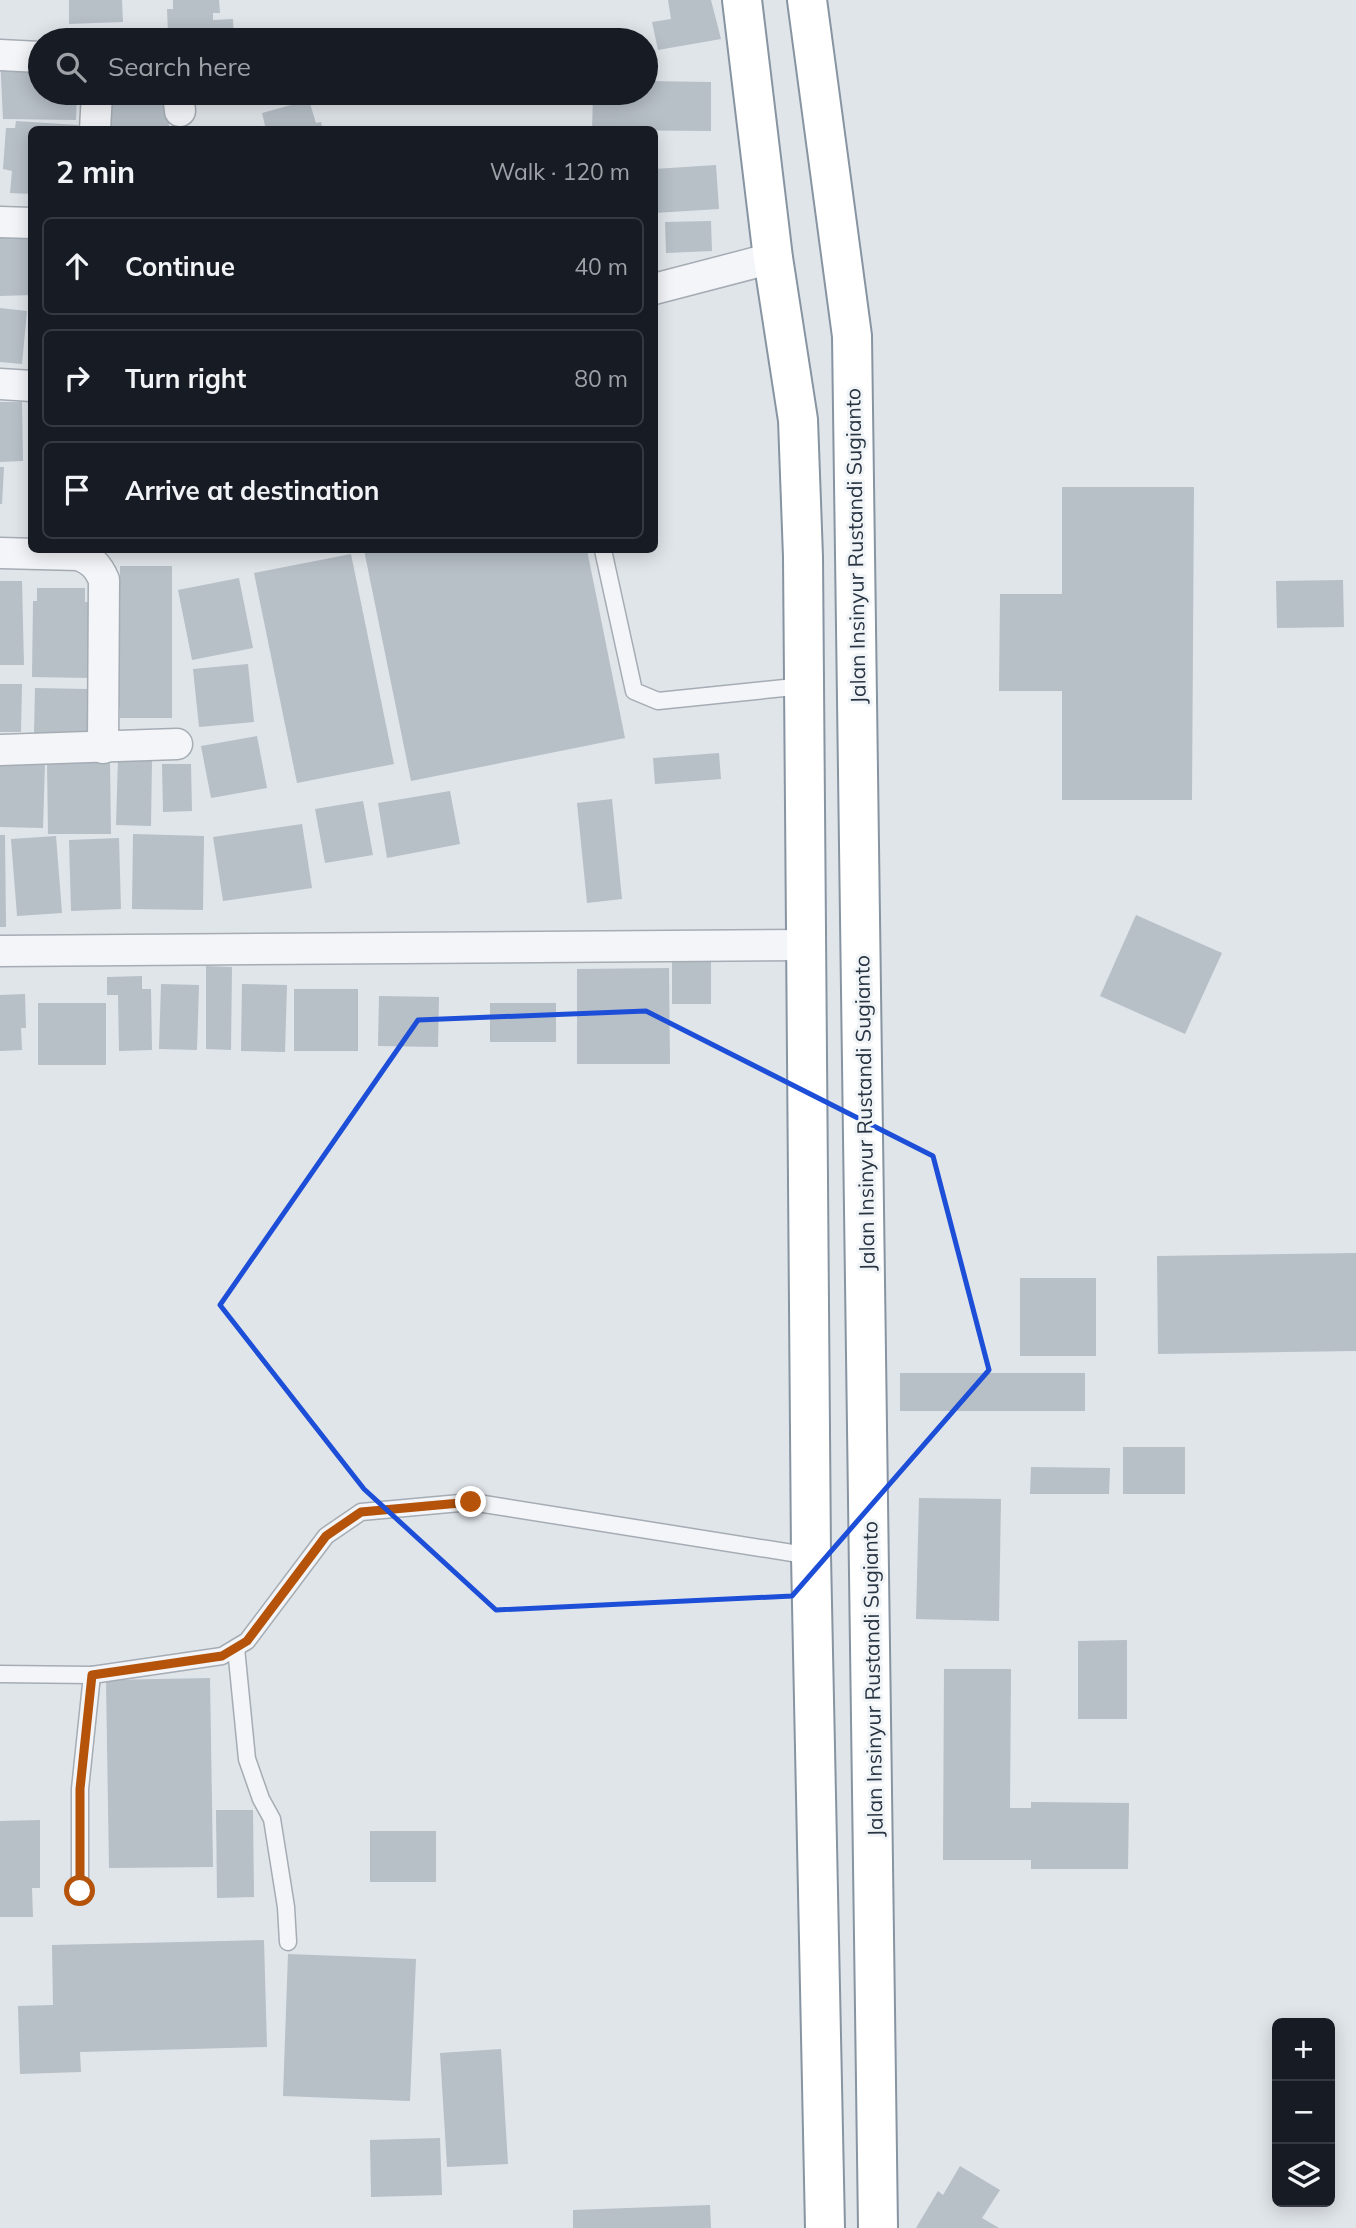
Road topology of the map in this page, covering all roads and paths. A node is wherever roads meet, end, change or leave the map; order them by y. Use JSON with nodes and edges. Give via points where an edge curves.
{"nodes":[{"id":1,"x":742,"y":0,"type":"edge"},
{"id":2,"x":807,"y":0,"type":"edge"},
{"id":3,"x":0,"y":55,"type":"edge"},
{"id":4,"x":28,"y":56,"type":"edge"},
{"id":5,"x":96,"y":105,"type":"edge"},
{"id":6,"x":95,"y":126,"type":"edge"},
{"id":7,"x":0,"y":222,"type":"edge"},
{"id":8,"x":28,"y":223,"type":"edge"},
{"id":9,"x":774,"y":258,"type":"junction"},
{"id":10,"x":658,"y":288,"type":"edge"},
{"id":11,"x":0,"y":384,"type":"edge"},
{"id":12,"x":28,"y":386,"type":"edge"},
{"id":13,"x":0,"y":553,"type":"edge"},
{"id":14,"x":604,"y":553,"type":"edge"},
{"id":15,"x":804,"y":686,"type":"junction"},
{"id":16,"x":177,"y":744,"type":"dead end"},
{"id":17,"x":103,"y":748,"type":"junction"},
{"id":18,"x":0,"y":750,"type":"edge"},
{"id":19,"x":806,"y":945,"type":"junction"},
{"id":20,"x":0,"y":951,"type":"edge"},
{"id":21,"x":811,"y":1556,"type":"junction"},
{"id":22,"x":236,"y":1648,"type":"junction"},
{"id":23,"x":0,"y":1674,"type":"edge"},
{"id":24,"x":92,"y":1675,"type":"junction"},
{"id":25,"x":80,"y":1891,"type":"dead end"},
{"id":26,"x":288,"y":1942,"type":"dead end"},
{"id":27,"x":825,"y":2228,"type":"edge"},
{"id":28,"x":878,"y":2228,"type":"edge"}],
"edges":[{"from":1,"to":9,"type":"highway"},
{"from":2,"to":28,"type":"highway","name":"Jalan Insinyur Rustandi Sugianto","via":[[852,336]]},
{"from":3,"to":4,"type":"street"},
{"from":5,"to":6,"type":"street"},
{"from":7,"to":8,"type":"street"},
{"from":9,"to":10,"type":"street"},
{"from":9,"to":15,"type":"highway","via":[[798,420]]},
{"from":11,"to":12,"type":"street"},
{"from":13,"to":17,"type":"street","via":[[78,555],[99,568],[104,580]]},
{"from":14,"to":15,"type":"lane","via":[[634,691],[658,701]]},
{"from":15,"to":19,"type":"highway"},
{"from":16,"to":17,"type":"street"},
{"from":17,"to":18,"type":"street"},
{"from":19,"to":20,"type":"street"},
{"from":19,"to":21,"type":"highway"},
{"from":21,"to":22,"type":"lane","via":[[471,1502],[361,1512],[326,1536],[247,1641]]},
{"from":21,"to":27,"type":"highway"},
{"from":22,"to":24,"type":"lane","via":[[222,1656]]},
{"from":22,"to":26,"type":"lane","via":[[247,1759],[272,1819]]},
{"from":23,"to":24,"type":"lane"},
{"from":24,"to":25,"type":"lane","via":[[80,1789]]}]}
